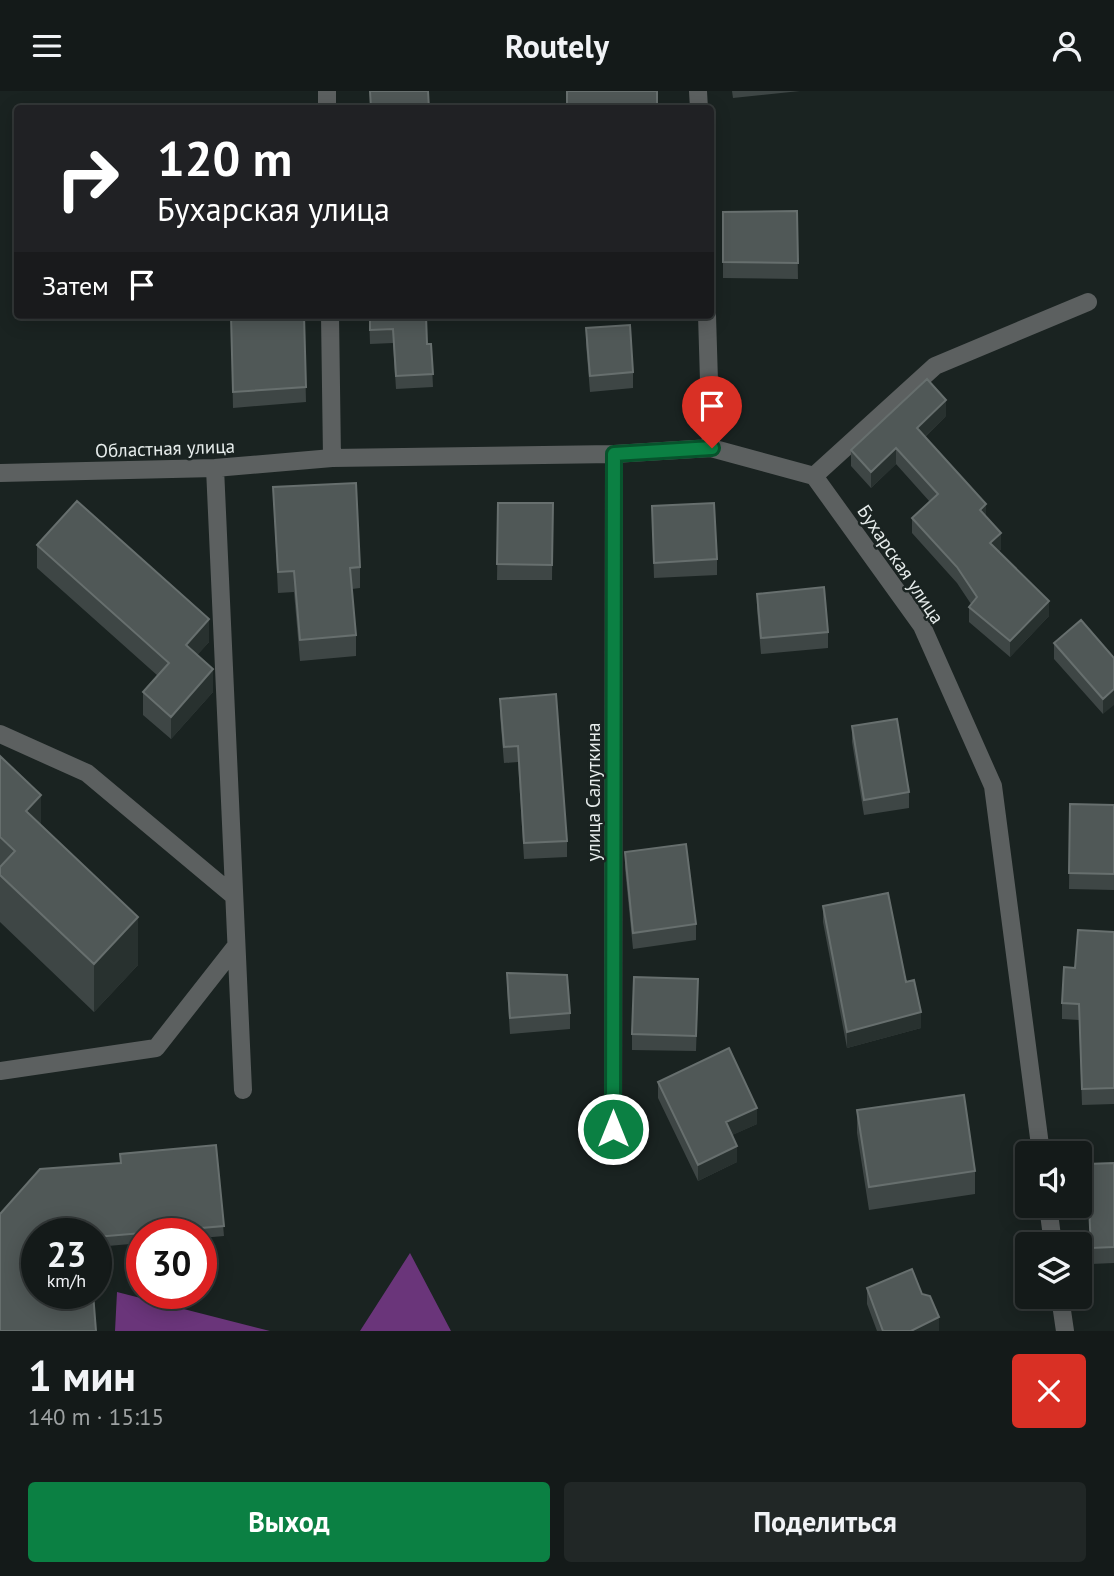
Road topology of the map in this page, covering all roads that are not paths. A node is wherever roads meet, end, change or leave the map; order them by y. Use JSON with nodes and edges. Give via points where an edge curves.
{"nodes":[{"id":1,"x":1088,"y":302,"type":"dead end"},
{"id":2,"x":330,"y":319,"type":"edge"},
{"id":3,"x":707,"y":319,"type":"edge"},
{"id":4,"x":712,"y":448,"type":"junction"},
{"id":5,"x":614,"y":454,"type":"junction"},
{"id":6,"x":332,"y":458,"type":"junction"},
{"id":7,"x":215,"y":468,"type":"junction"},
{"id":8,"x":0,"y":473,"type":"edge"},
{"id":9,"x":814,"y":476,"type":"junction"},
{"id":10,"x":0,"y":734,"type":"edge"},
{"id":11,"x":234,"y":896,"type":"junction"},
{"id":12,"x":236,"y":947,"type":"junction"},
{"id":13,"x":0,"y":1071,"type":"edge"},
{"id":14,"x":243,"y":1090,"type":"dead end"},
{"id":15,"x":613,"y":1129,"type":"dead end"},
{"id":16,"x":1039,"y":1141,"type":"edge"},
{"id":17,"x":1062,"y":1309,"type":"edge"},
{"id":18,"x":1065,"y":1331,"type":"edge"}],
"edges":[{"from":1,"to":9,"type":"street","via":[[935,366]]},
{"from":2,"to":6,"type":"street"},
{"from":3,"to":4,"type":"street"},
{"from":4,"to":5,"type":"street"},
{"from":4,"to":9,"type":"street"},
{"from":5,"to":6,"type":"street"},
{"from":5,"to":15,"type":"street","name":"улица Салуткина"},
{"from":6,"to":7,"type":"street","name":"Областная улица"},
{"from":7,"to":8,"type":"street","name":"Областная улица"},
{"from":7,"to":11,"type":"street"},
{"from":9,"to":16,"type":"street","name":"Бухарская улица","via":[[922,626],[993,786]]},
{"from":10,"to":11,"type":"street","via":[[86,773]]},
{"from":11,"to":12,"type":"street"},
{"from":12,"to":13,"type":"street","via":[[156,1048]]},
{"from":12,"to":14,"type":"street"},
{"from":17,"to":18,"type":"street"}]}
